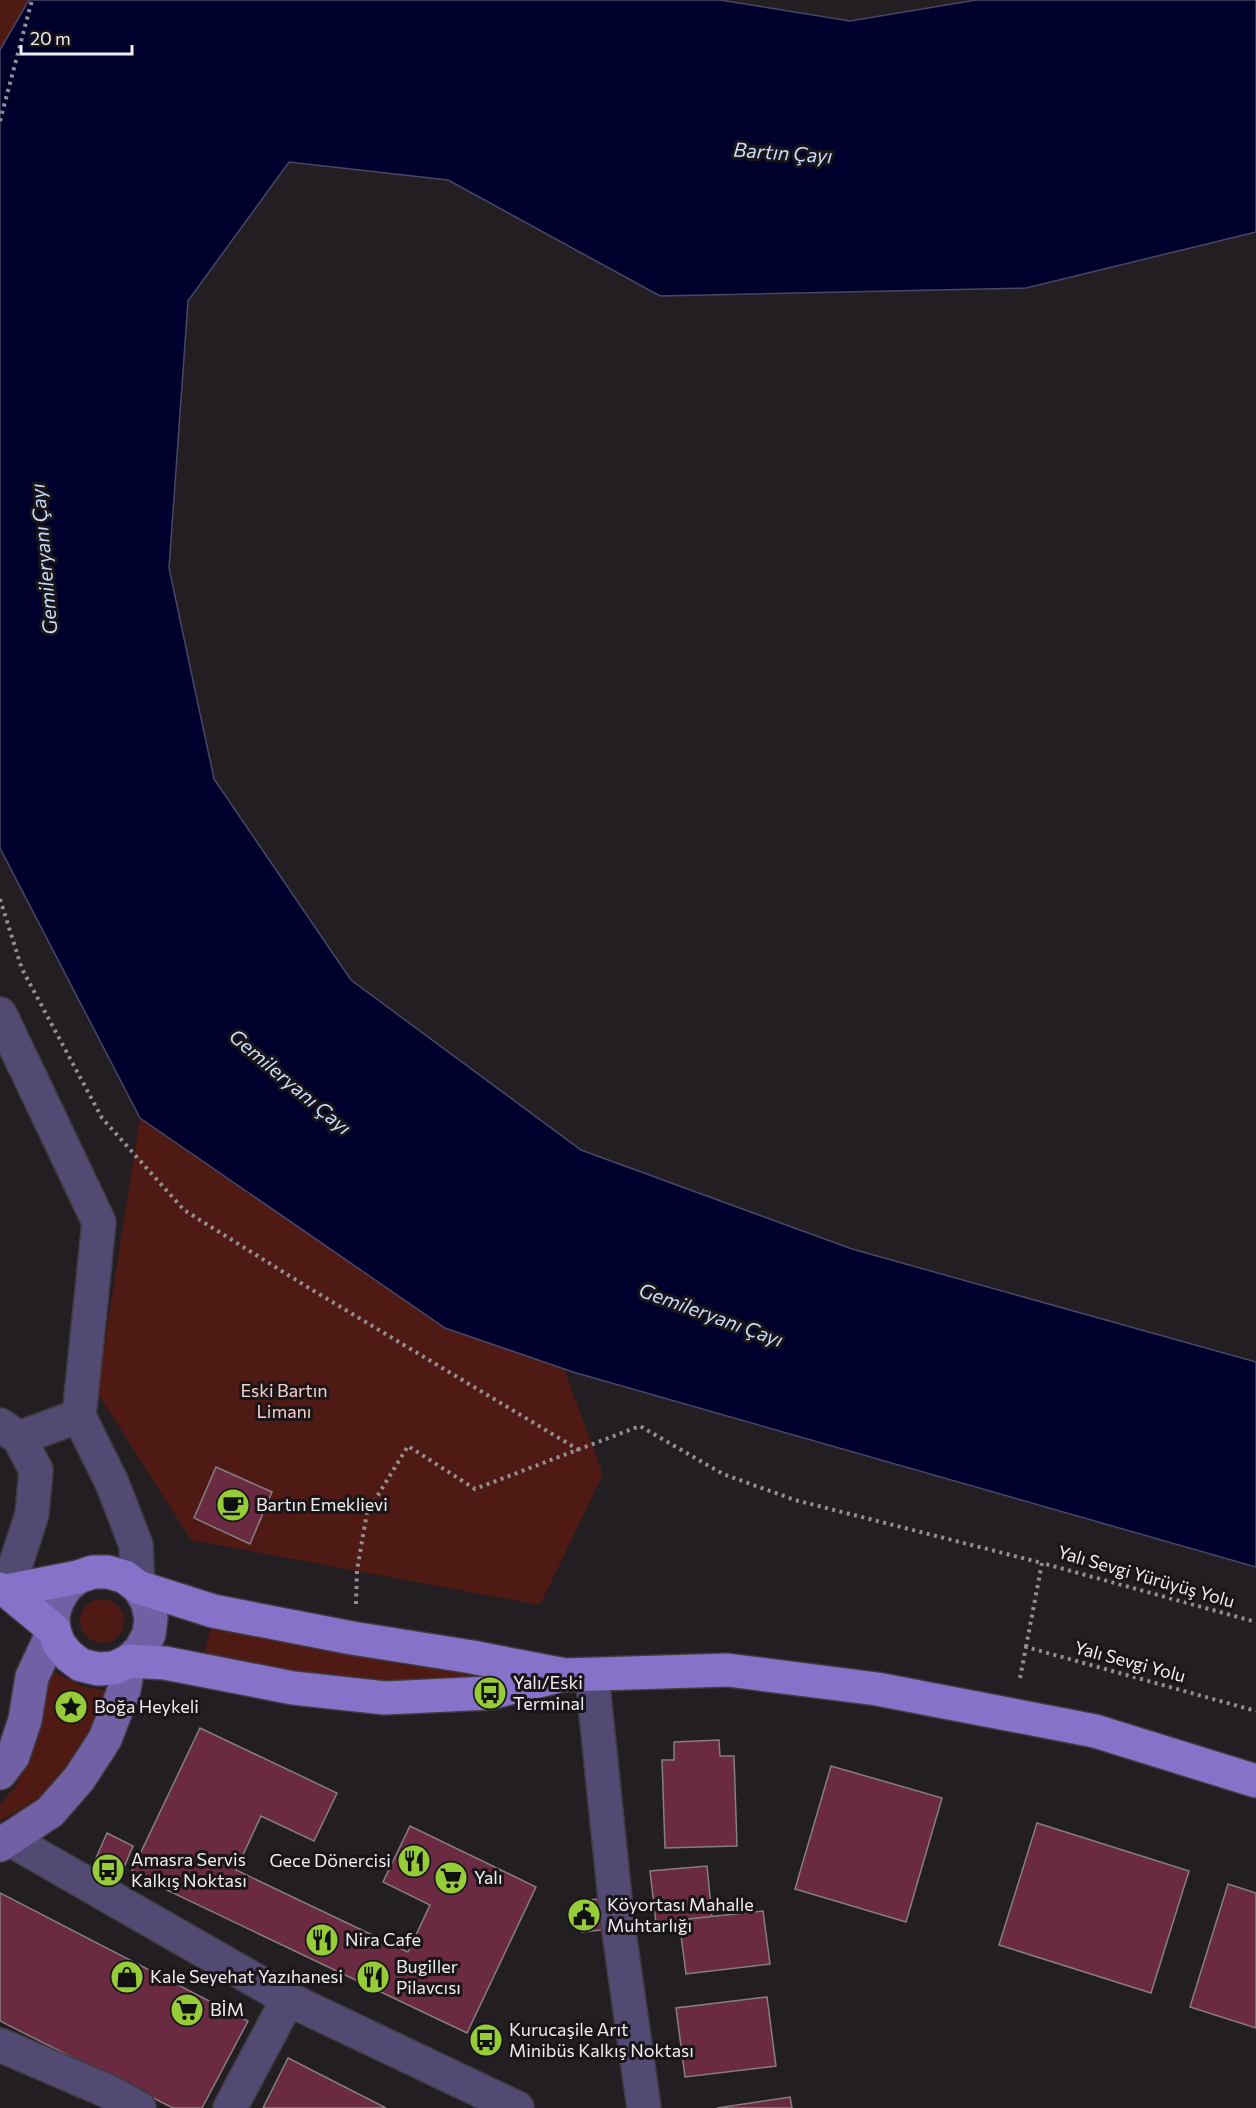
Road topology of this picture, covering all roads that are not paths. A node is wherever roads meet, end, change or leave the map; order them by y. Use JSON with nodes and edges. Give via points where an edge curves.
{"nodes":[{"id":1,"x":0,"y":1014,"type":"edge"},
{"id":2,"x":79,"y":1416,"type":"junction"},
{"id":3,"x":10,"y":1431,"type":"edge"},
{"id":4,"x":78,"y":1578,"type":"junction"},
{"id":5,"x":138,"y":1587,"type":"junction"},
{"id":6,"x":4,"y":1590,"type":"edge"},
{"id":7,"x":54,"y":1630,"type":"junction"},
{"id":8,"x":129,"y":1661,"type":"junction"},
{"id":9,"x":578,"y":1675,"type":"junction"},
{"id":10,"x":0,"y":1773,"type":"edge"},
{"id":11,"x":1256,"y":1781,"type":"edge"},
{"id":12,"x":3,"y":1842,"type":"edge"},
{"id":13,"x":288,"y":1999,"type":"junction"},
{"id":14,"x":0,"y":2045,"type":"edge"},
{"id":15,"x":139,"y":2108,"type":"edge"},
{"id":16,"x":230,"y":2108,"type":"edge"},
{"id":17,"x":517,"y":2108,"type":"edge"},
{"id":18,"x":644,"y":2108,"type":"edge"}],
"edges":[{"from":1,"to":2,"type":"street","via":[[99,1222]]},
{"from":2,"to":3,"type":"street"},
{"from":2,"to":5,"type":"street","via":[[112,1483],[136,1545]]},
{"from":3,"to":6,"type":"street","via":[[36,1470],[32,1514]]},
{"from":4,"to":5,"type":"main road","via":[[108,1572],[125,1577]]},
{"from":4,"to":6,"type":"main road"},
{"from":4,"to":7,"type":"main road","via":[[58,1599],[53,1614]]},
{"from":5,"to":8,"type":"main road","via":[[151,1618],[149,1634]]},
{"from":5,"to":9,"type":"main road","via":[[213,1611]]},
{"from":6,"to":7,"type":"main road"},
{"from":7,"to":8,"type":"main road","via":[[59,1644],[81,1665],[106,1669]]},
{"from":7,"to":10,"type":"main road","via":[[33,1677],[13,1756]]},
{"from":8,"to":9,"type":"main road","via":[[165,1663],[293,1688],[385,1698],[490,1693]]},
{"from":8,"to":12,"type":"main road","via":[[124,1690],[105,1739],[79,1779],[50,1812]]},
{"from":9,"to":11,"type":"main road","via":[[728,1670],[877,1689],[1095,1731]]},
{"from":9,"to":18,"type":"street"},
{"from":12,"to":13,"type":"street"},
{"from":13,"to":16,"type":"street"},
{"from":13,"to":17,"type":"street"},
{"from":14,"to":15,"type":"street"}]}
